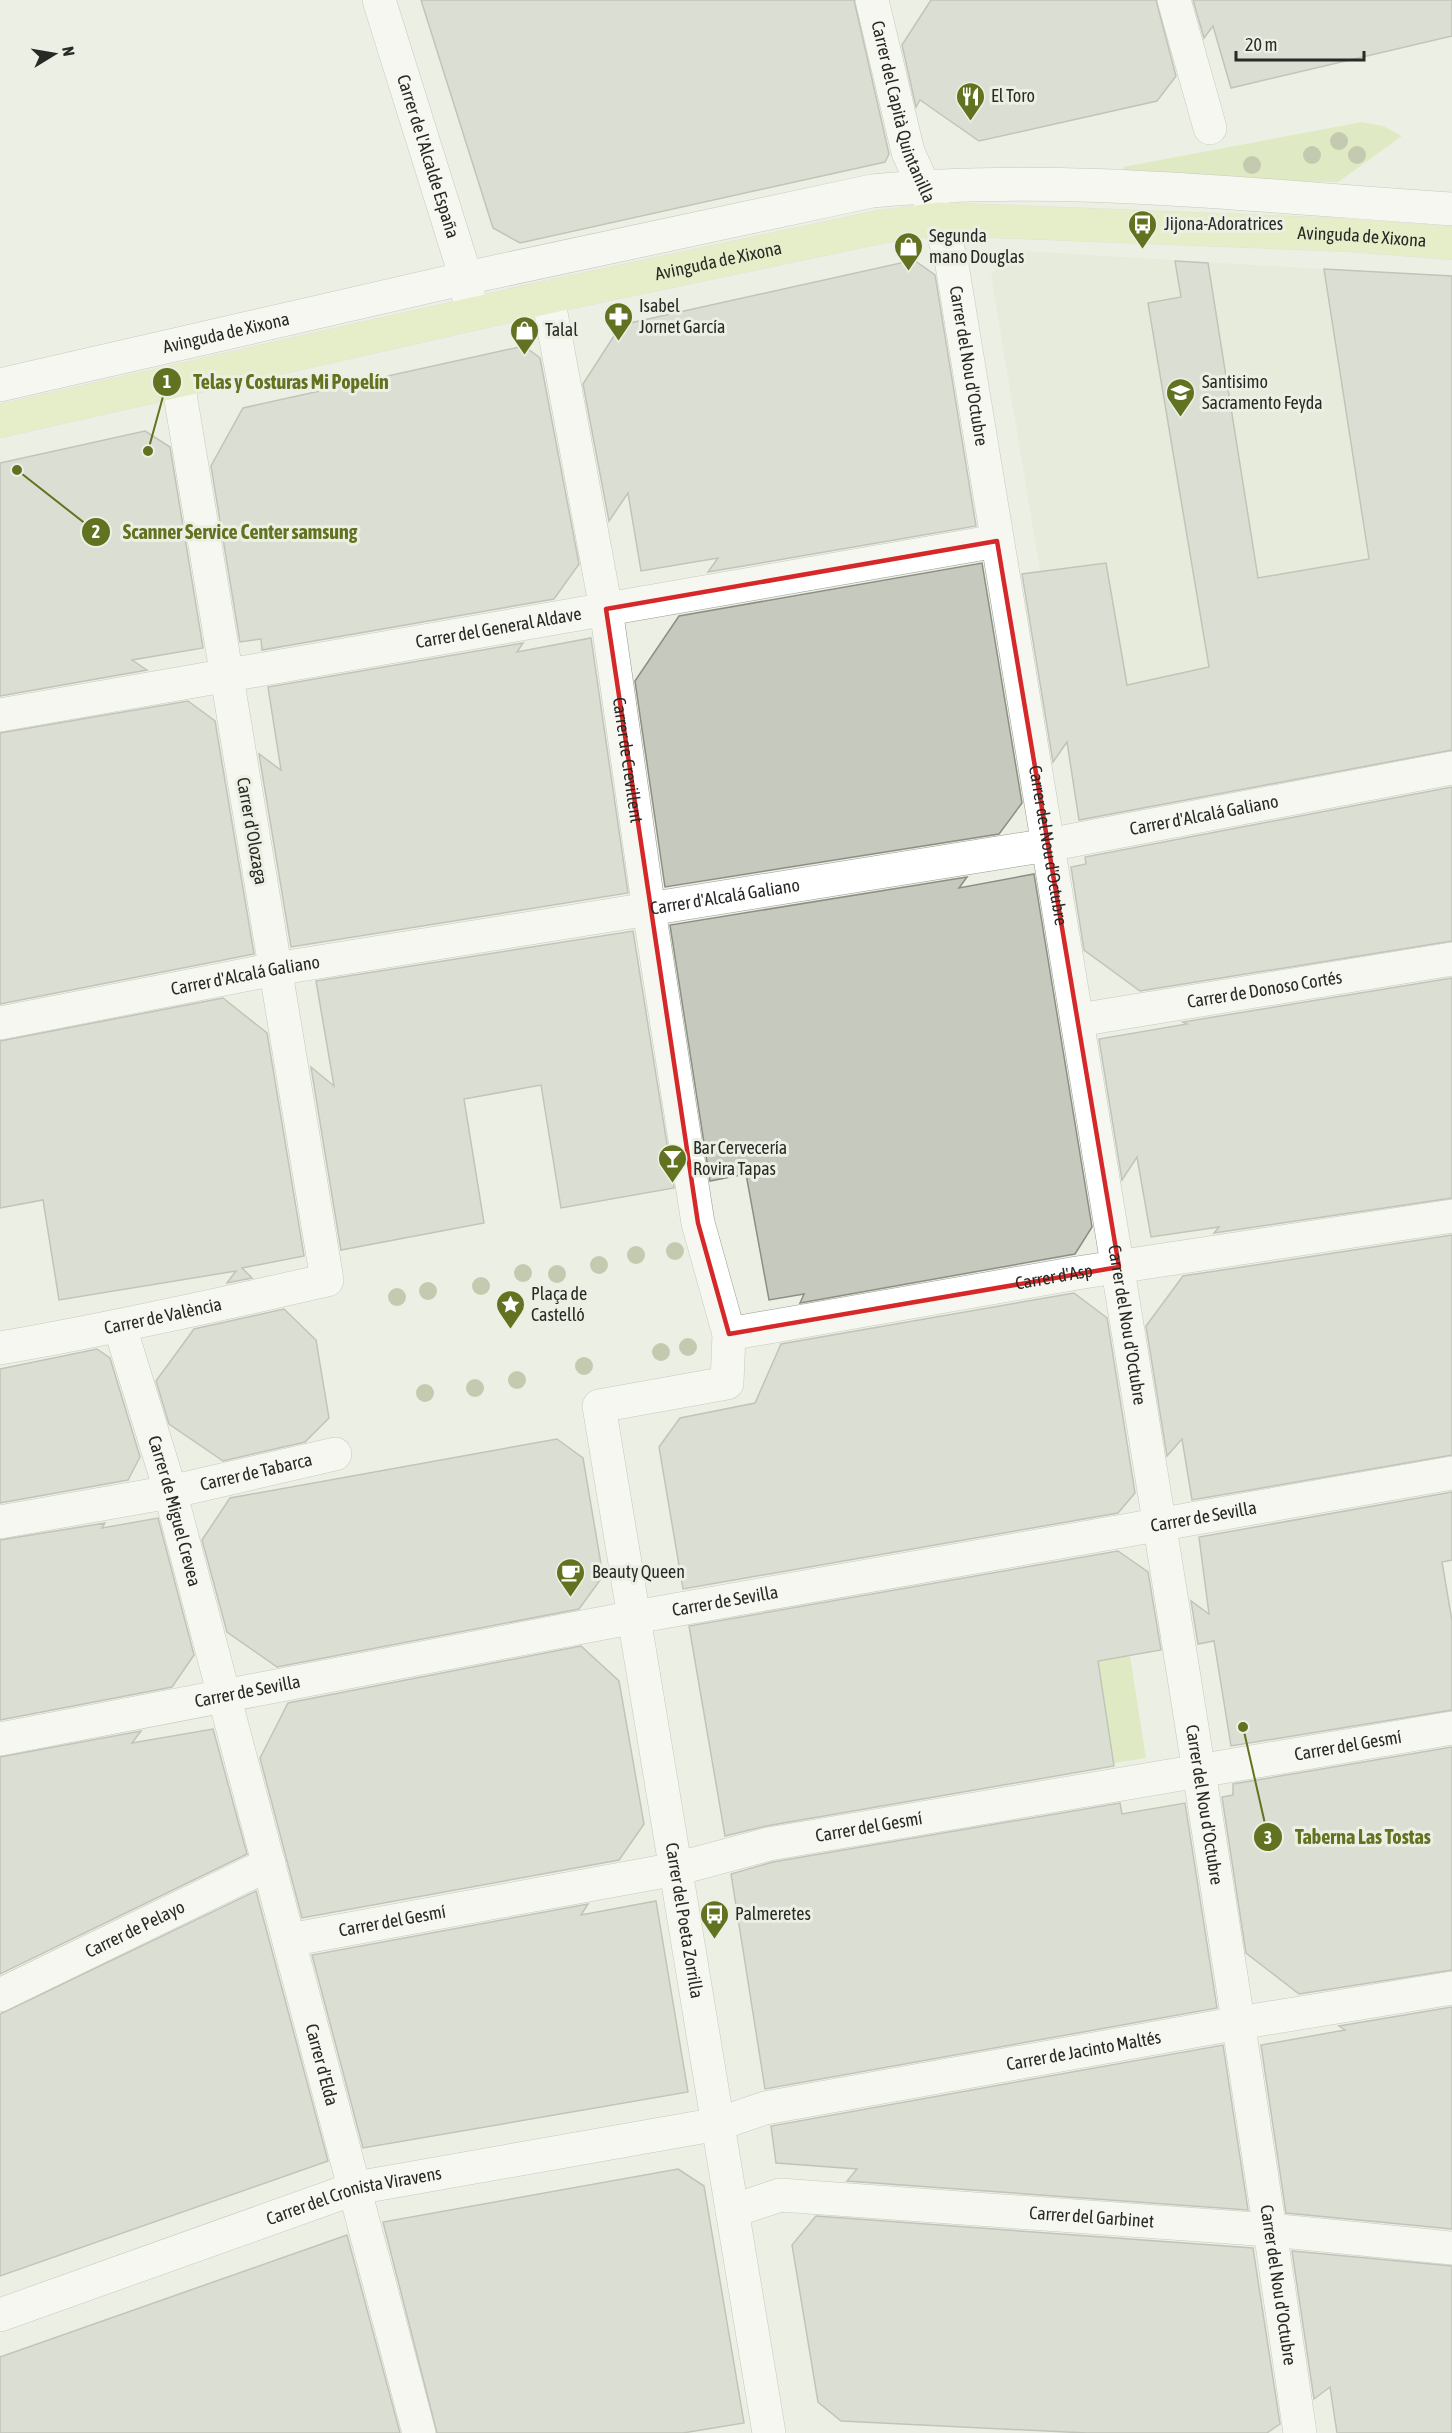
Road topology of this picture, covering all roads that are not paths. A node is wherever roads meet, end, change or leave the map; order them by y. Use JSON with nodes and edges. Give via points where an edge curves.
{"nodes":[{"id":1,"x":379,"y":0,"type":"edge"},
{"id":2,"x":872,"y":0,"type":"edge"},
{"id":3,"x":1174,"y":0,"type":"edge"},
{"id":4,"x":1210,"y":128,"type":"dead end"},
{"id":5,"x":922,"y":186,"type":"junction"},
{"id":6,"x":1452,"y":209,"type":"edge"},
{"id":7,"x":938,"y":219,"type":"junction"},
{"id":8,"x":1452,"y":243,"type":"edge"},
{"id":9,"x":466,"y":278,"type":"junction"},
{"id":10,"x":548,"y":297,"type":"junction"},
{"id":11,"x":471,"y":314,"type":"junction"},
{"id":12,"x":178,"y":382,"type":"junction"},
{"id":13,"x":0,"y":385,"type":"edge"},
{"id":14,"x":0,"y":421,"type":"edge"},
{"id":15,"x":997,"y":541,"type":"junction"},
{"id":16,"x":606,"y":609,"type":"junction"},
{"id":17,"x":226,"y":675,"type":"junction"},
{"id":18,"x":0,"y":715,"type":"edge"},
{"id":19,"x":1452,"y":768,"type":"edge"},
{"id":20,"x":1048,"y":844,"type":"junction"},
{"id":21,"x":649,"y":910,"type":"junction"},
{"id":22,"x":1452,"y":959,"type":"edge"},
{"id":23,"x":275,"y":969,"type":"junction"},
{"id":24,"x":1078,"y":1020,"type":"junction"},
{"id":25,"x":0,"y":1023,"type":"edge"},
{"id":26,"x":1452,"y":1216,"type":"edge"},
{"id":27,"x":1119,"y":1267,"type":"junction"},
{"id":28,"x":327,"y":1280,"type":"joint"},
{"id":29,"x":120,"y":1327,"type":"junction"},
{"id":30,"x":729,"y":1334,"type":"junction"},
{"id":31,"x":0,"y":1348,"type":"edge"},
{"id":32,"x":335,"y":1454,"type":"dead end"},
{"id":33,"x":1452,"y":1473,"type":"edge"},
{"id":34,"x":170,"y":1492,"type":"junction"},
{"id":35,"x":0,"y":1522,"type":"edge"},
{"id":36,"x":1158,"y":1525,"type":"junction"},
{"id":37,"x":635,"y":1617,"type":"junction"},
{"id":38,"x":224,"y":1696,"type":"junction"},
{"id":39,"x":1452,"y":1728,"type":"edge"},
{"id":40,"x":0,"y":1739,"type":"edge"},
{"id":41,"x":1200,"y":1771,"type":"junction"},
{"id":42,"x":269,"y":1864,"type":"junction"},
{"id":43,"x":676,"y":1869,"type":"junction"},
{"id":44,"x":289,"y":1940,"type":"junction"},
{"id":45,"x":1452,"y":1988,"type":"edge"},
{"id":46,"x":0,"y":1995,"type":"edge"},
{"id":47,"x":1239,"y":2023,"type":"junction"},
{"id":48,"x":718,"y":2124,"type":"junction"},
{"id":49,"x":356,"y":2188,"type":"junction"},
{"id":50,"x":732,"y":2211,"type":"junction"},
{"id":51,"x":1270,"y":2230,"type":"junction"},
{"id":52,"x":1452,"y":2248,"type":"edge"},
{"id":53,"x":0,"y":2314,"type":"edge"},
{"id":54,"x":419,"y":2433,"type":"edge"},
{"id":55,"x":769,"y":2433,"type":"edge"},
{"id":56,"x":1300,"y":2433,"type":"edge"}],
"edges":[{"from":1,"to":9,"type":"street","name":"Carrer de l'Alcalde España"},
{"from":2,"to":5,"type":"street","name":"Carrer del Capità Quintanilla","via":[[908,152]]},
{"from":3,"to":4,"type":"street"},
{"from":5,"to":6,"type":"street","name":"Avinguda de Xixona","via":[[1166,190]]},
{"from":5,"to":7,"type":"street","name":"Carrer del Capità Quintanilla"},
{"from":5,"to":9,"type":"street","name":"Avinguda de Xixona","via":[[873,191]]},
{"from":7,"to":8,"type":"main road","name":"Avinguda de Xixona"},
{"from":7,"to":10,"type":"main road","name":"Avinguda de Xixona","via":[[880,227]]},
{"from":7,"to":15,"type":"street","name":"Carrer del Nou d'Octubre","via":[[951,259]]},
{"from":9,"to":11,"type":"street","name":"Carrer de l'Alcalde España"},
{"from":9,"to":13,"type":"street","name":"Avinguda de Xixona"},
{"from":10,"to":11,"type":"main road","name":"Avinguda de Xixona"},
{"from":10,"to":16,"type":"street","name":"Carrer de Crevillent"},
{"from":11,"to":12,"type":"main road","name":"Avinguda de Xixona"},
{"from":12,"to":14,"type":"main road","name":"Avinguda de Xixona"},
{"from":12,"to":17,"type":"street","name":"Carrer d'Olozaga"},
{"from":15,"to":16,"type":"street","name":"Carrer del General Aldave"},
{"from":15,"to":20,"type":"street","name":"Carrer del Nou d'Octubre"},
{"from":16,"to":17,"type":"street","name":"Carrer del General Aldave"},
{"from":16,"to":21,"type":"street","name":"Carrer de Crevillent"},
{"from":17,"to":18,"type":"street","name":"Carrer del General Aldave"},
{"from":17,"to":23,"type":"street","name":"Carrer d'Olozaga"},
{"from":19,"to":20,"type":"street","name":"Carrer d'Alcalá Galiano"},
{"from":20,"to":21,"type":"street","name":"Carrer d'Alcalá Galiano"},
{"from":20,"to":24,"type":"street","name":"Carrer del Nou d'Octubre"},
{"from":21,"to":23,"type":"street","name":"Carrer d'Alcalá Galiano"},
{"from":21,"to":30,"type":"street","name":"Carrer de Crevillent","via":[[699,1223]]},
{"from":22,"to":24,"type":"street","name":"Carrer de Donoso Cortés"},
{"from":23,"to":25,"type":"street","name":"Carrer d'Alcalá Galiano"},
{"from":23,"to":28,"type":"street","name":"Carrer d'Olozaga"},
{"from":24,"to":27,"type":"street","name":"Carrer del Nou d'Octubre"},
{"from":26,"to":27,"type":"street","name":"Carrer d'Asp"},
{"from":27,"to":30,"type":"street","name":"Carrer d'Asp"},
{"from":27,"to":36,"type":"street","name":"Carrer del Nou d'Octubre"},
{"from":28,"to":29,"type":"street","name":"Carrer de València"},
{"from":29,"to":31,"type":"street","name":"Carrer de València"},
{"from":29,"to":34,"type":"street","name":"Carrer de Miguel Crevea"},
{"from":30,"to":37,"type":"street","name":"Carrer del Poeta Zorrilla","via":[[727,1383],[599,1406]]},
{"from":32,"to":34,"type":"street","name":"Carrer de Tabarca"},
{"from":33,"to":36,"type":"street","name":"Carrer de Sevilla"},
{"from":34,"to":35,"type":"street","name":"Carrer de Tabarca"},
{"from":34,"to":38,"type":"street","name":"Carrer de Miguel Crevea"},
{"from":36,"to":37,"type":"street","name":"Carrer de Sevilla"},
{"from":36,"to":41,"type":"street","name":"Carrer del Nou d'Octubre"},
{"from":37,"to":38,"type":"street","name":"Carrer de Sevilla"},
{"from":37,"to":43,"type":"street","name":"Carrer del Poeta Zorrilla"},
{"from":38,"to":40,"type":"street","name":"Carrer de Sevilla"},
{"from":38,"to":42,"type":"street","name":"Carrer d'Elda"},
{"from":39,"to":41,"type":"street","name":"Carrer del Gesmí"},
{"from":41,"to":43,"type":"street","name":"Carrer del Gesmí","via":[[769,1844]]},
{"from":41,"to":47,"type":"street","name":"Carrer del Nou d'Octubre"},
{"from":42,"to":44,"type":"street","name":"Carrer d'Elda"},
{"from":42,"to":46,"type":"street","name":"Carrer de Pelayo"},
{"from":43,"to":44,"type":"street","name":"Carrer del Gesmí"},
{"from":43,"to":48,"type":"street","name":"Carrer del Poeta Zorrilla"},
{"from":44,"to":49,"type":"street","name":"Carrer d'Elda"},
{"from":45,"to":47,"type":"street","name":"Carrer de Jacinto Maltés"},
{"from":47,"to":48,"type":"street","name":"Carrer de Jacinto Maltés","via":[[765,2108]]},
{"from":47,"to":51,"type":"street","name":"Carrer del Nou d'Octubre"},
{"from":48,"to":49,"type":"street","name":"Carrer del Cronista Viravens"},
{"from":48,"to":50,"type":"street","name":"Carrer del Poeta Zorrilla"},
{"from":49,"to":53,"type":"street","name":"Carrer del Cronista Viravens"},
{"from":49,"to":54,"type":"street","name":"Carrer d'Elda"},
{"from":50,"to":51,"type":"street","name":"Carrer del Garbinet","via":[[780,2195]]},
{"from":50,"to":55,"type":"street","name":"Carrer del Poeta Zorrilla"},
{"from":51,"to":52,"type":"street","name":"Carrer del Garbinet"},
{"from":51,"to":56,"type":"street","name":"Carrer del Nou d'Octubre"}]}
